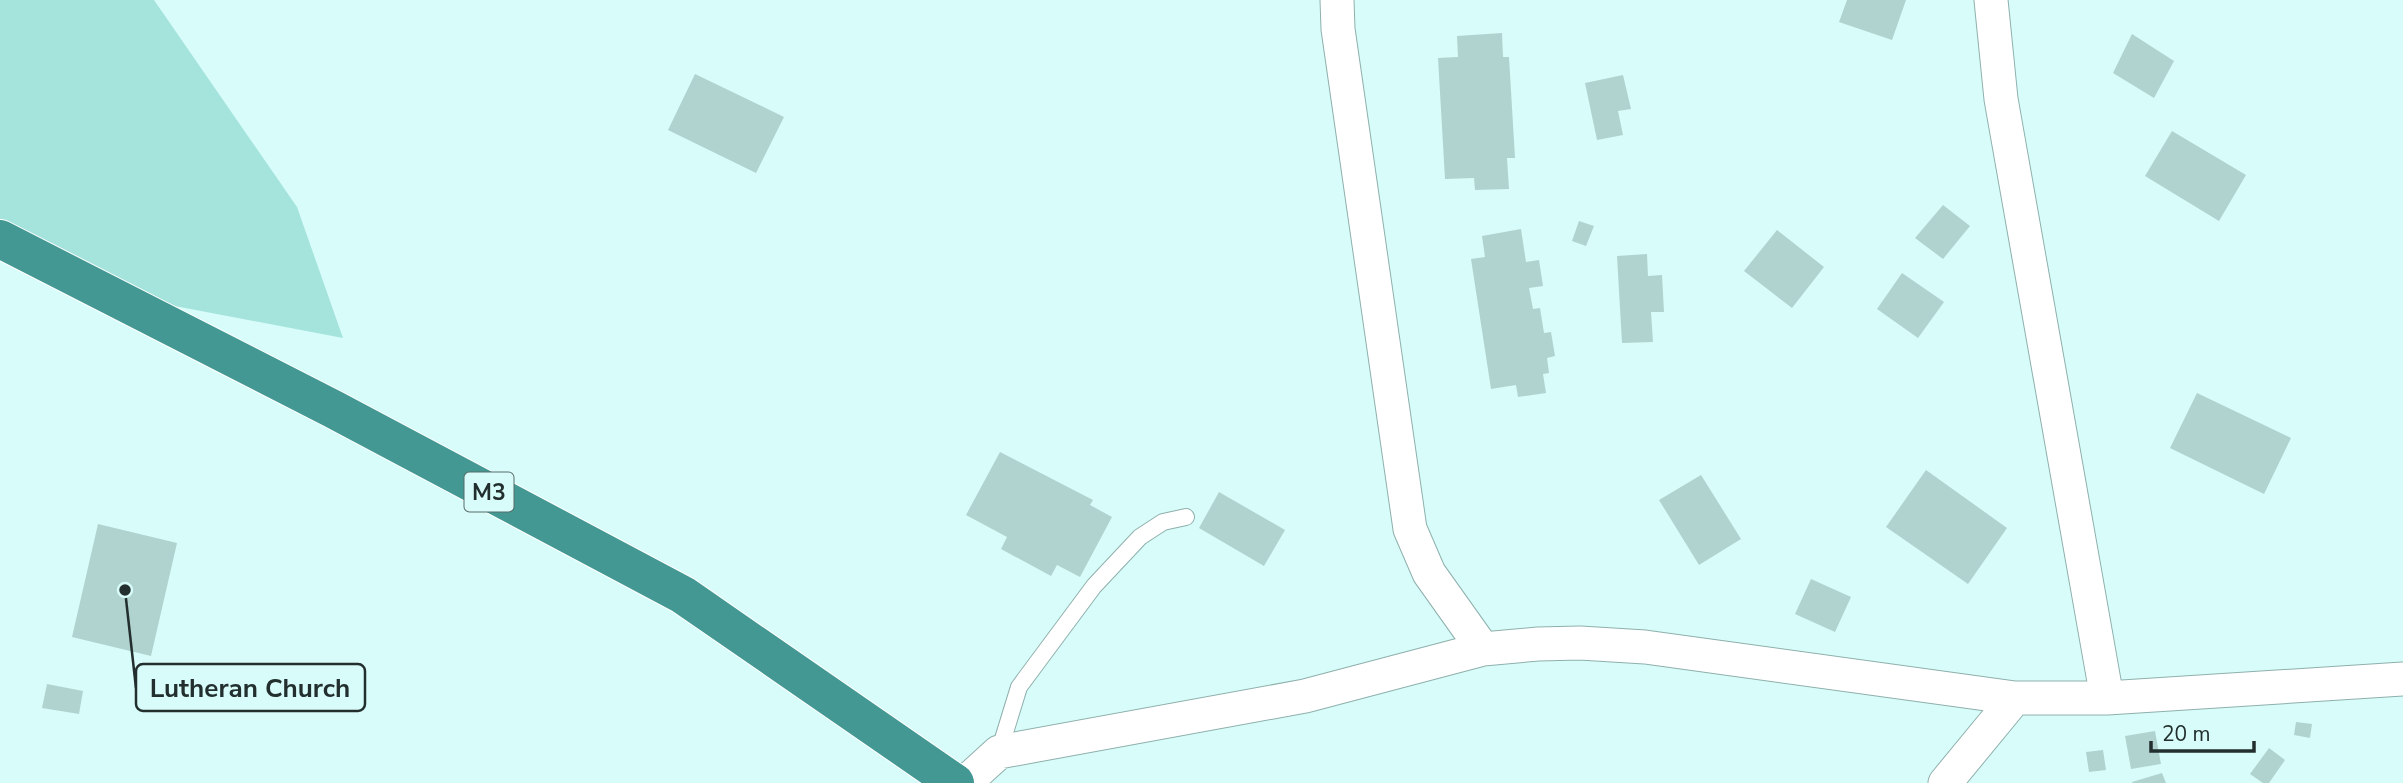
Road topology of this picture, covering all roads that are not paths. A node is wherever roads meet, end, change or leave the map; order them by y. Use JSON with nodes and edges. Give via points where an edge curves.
{"nodes":[{"id":1,"x":1337,"y":0,"type":"edge"},
{"id":2,"x":1991,"y":0,"type":"edge"},
{"id":3,"x":0,"y":239,"type":"edge"},
{"id":4,"x":1186,"y":517,"type":"dead end"},
{"id":5,"x":1483,"y":649,"type":"junction"},
{"id":6,"x":2403,"y":679,"type":"edge"},
{"id":7,"x":2015,"y":698,"type":"junction"},
{"id":8,"x":2107,"y":698,"type":"junction"},
{"id":9,"x":999,"y":752,"type":"junction"},
{"id":10,"x":955,"y":783,"type":"edge"},
{"id":11,"x":965,"y":783,"type":"edge"},
{"id":12,"x":1944,"y":783,"type":"edge"}],
"edges":[{"from":1,"to":5,"type":"street","via":[[1410,529],[1429,573]]},
{"from":2,"to":8,"type":"street","via":[[2001,99]]},
{"from":3,"to":10,"type":"highway","number":"M3","via":[[683,595]]},
{"from":4,"to":9,"type":"lane","via":[[1163,522],[1139,537],[1094,586],[1019,687]]},
{"from":5,"to":7,"type":"street","via":[[1580,643],[1645,647]]},
{"from":5,"to":9,"type":"street","via":[[1305,696]]},
{"from":6,"to":8,"type":"street"},
{"from":7,"to":8,"type":"street"},
{"from":7,"to":12,"type":"street"},
{"from":9,"to":11,"type":"street"}]}
